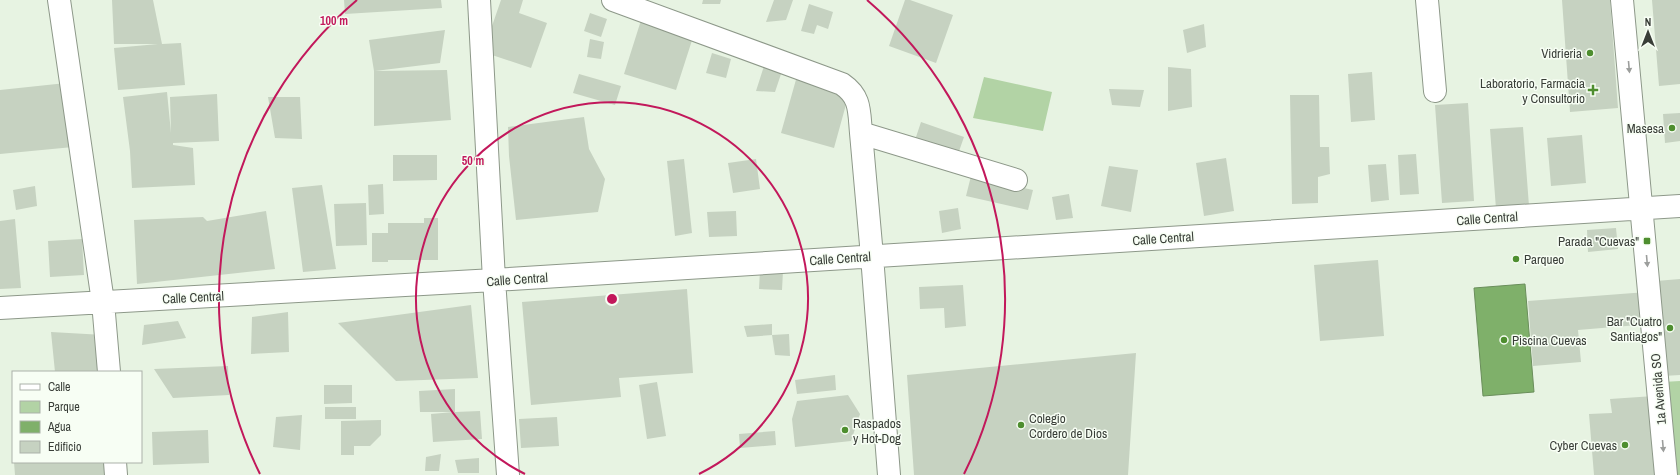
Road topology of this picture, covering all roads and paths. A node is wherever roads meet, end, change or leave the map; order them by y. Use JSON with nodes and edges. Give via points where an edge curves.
{"nodes":[{"id":1,"x":59,"y":0,"type":"edge"},
{"id":2,"x":479,"y":0,"type":"edge"},
{"id":3,"x":613,"y":0,"type":"edge"},
{"id":4,"x":1427,"y":0,"type":"edge"},
{"id":5,"x":1622,"y":0,"type":"edge"},
{"id":6,"x":1435,"y":91,"type":"dead end"},
{"id":7,"x":861,"y":133,"type":"junction"},
{"id":8,"x":1016,"y":180,"type":"dead end"},
{"id":9,"x":1680,"y":206,"type":"edge"},
{"id":10,"x":1642,"y":208,"type":"junction"},
{"id":11,"x":872,"y":256,"type":"junction"},
{"id":12,"x":494,"y":280,"type":"junction"},
{"id":13,"x":103,"y":302,"type":"junction"},
{"id":14,"x":0,"y":308,"type":"edge"},
{"id":15,"x":108,"y":371,"type":"edge"},
{"id":16,"x":115,"y":463,"type":"edge"},
{"id":17,"x":116,"y":475,"type":"edge"},
{"id":18,"x":508,"y":475,"type":"edge"},
{"id":19,"x":889,"y":475,"type":"edge"},
{"id":20,"x":1666,"y":475,"type":"edge"}],
"edges":[{"from":1,"to":13,"type":"street"},
{"from":2,"to":12,"type":"street"},
{"from":3,"to":7,"type":"street","via":[[842,84],[851,90],[858,105]]},
{"from":4,"to":6,"type":"street"},
{"from":5,"to":10,"type":"street","name":"1a Avenida SO","one_way":true},
{"from":7,"to":8,"type":"street"},
{"from":7,"to":11,"type":"street"},
{"from":9,"to":10,"type":"street","name":"Calle Central"},
{"from":10,"to":11,"type":"street","name":"Calle Central"},
{"from":10,"to":20,"type":"street","name":"1a Avenida SO","one_way":true},
{"from":11,"to":12,"type":"street","name":"Calle Central"},
{"from":11,"to":19,"type":"street"},
{"from":12,"to":13,"type":"street","name":"Calle Central"},
{"from":12,"to":18,"type":"street"},
{"from":13,"to":14,"type":"street","name":"Calle Central"},
{"from":13,"to":15,"type":"street"},
{"from":16,"to":17,"type":"street"}]}
